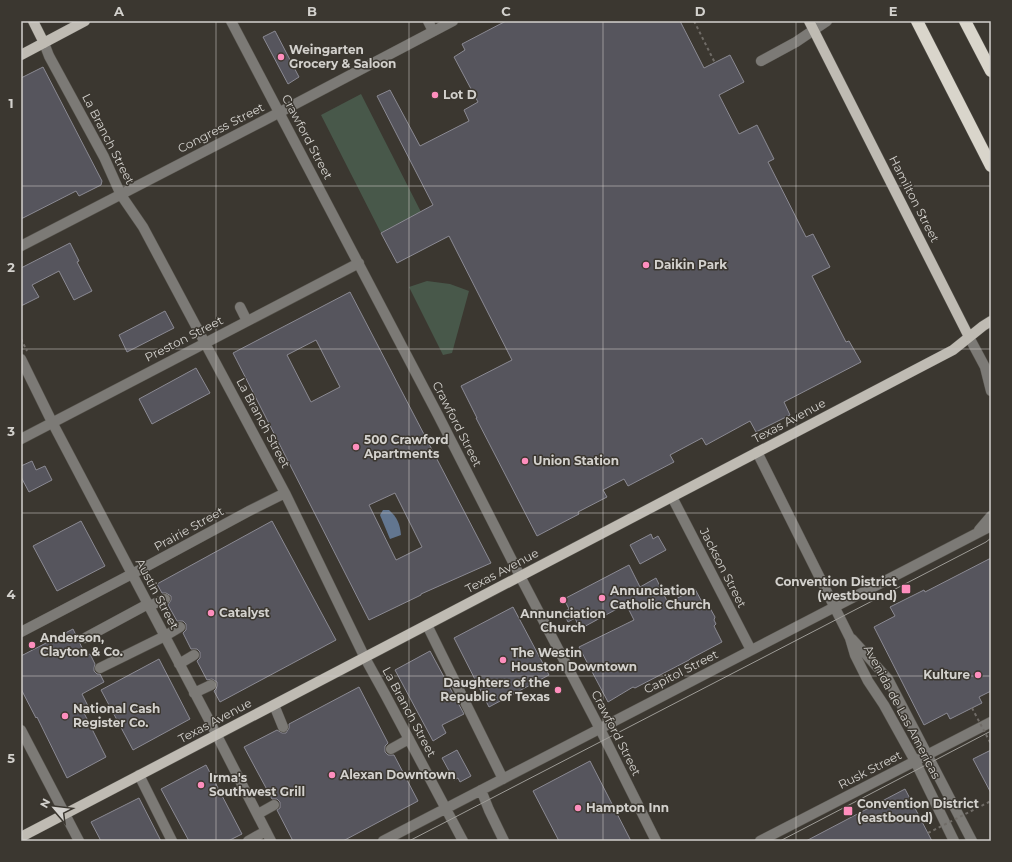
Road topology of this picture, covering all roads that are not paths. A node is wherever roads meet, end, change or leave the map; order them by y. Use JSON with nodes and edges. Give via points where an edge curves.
{"nodes":[{"id":1,"x":33,"y":21,"type":"edge"},
{"id":2,"x":85,"y":21,"type":"edge"},
{"id":3,"x":231,"y":21,"type":"edge"},
{"id":4,"x":428,"y":21,"type":"edge"},
{"id":5,"x":453,"y":21,"type":"edge"},
{"id":6,"x":809,"y":21,"type":"edge"},
{"id":7,"x":827,"y":21,"type":"edge"},
{"id":8,"x":917,"y":21,"type":"edge"},
{"id":9,"x":965,"y":21,"type":"edge"},
{"id":10,"x":434,"y":31,"type":"junction"},
{"id":11,"x":814,"y":31,"type":"junction"},
{"id":12,"x":44,"y":43,"type":"junction"},
{"id":13,"x":21,"y":55,"type":"edge"},
{"id":14,"x":761,"y":61,"type":"dead end"},
{"id":15,"x":991,"y":71,"type":"edge"},
{"id":16,"x":279,"y":112,"type":"junction"},
{"id":17,"x":991,"y":166,"type":"edge"},
{"id":18,"x":121,"y":194,"type":"junction"},
{"id":19,"x":21,"y":246,"type":"edge"},
{"id":20,"x":359,"y":263,"type":"junction"},
{"id":21,"x":240,"y":307,"type":"dead end"},
{"id":22,"x":247,"y":321,"type":"junction"},
{"id":23,"x":991,"y":321,"type":"edge"},
{"id":24,"x":970,"y":337,"type":"junction"},
{"id":25,"x":206,"y":343,"type":"junction"},
{"id":26,"x":21,"y":359,"type":"edge"},
{"id":27,"x":991,"y":391,"type":"edge"},
{"id":28,"x":52,"y":422,"type":"junction"},
{"id":29,"x":21,"y":439,"type":"edge"},
{"id":30,"x":757,"y":452,"type":"junction"},
{"id":31,"x":285,"y":493,"type":"junction"},
{"id":32,"x":672,"y":497,"type":"junction"},
{"id":33,"x":991,"y":516,"type":"edge"},
{"id":34,"x":991,"y":526,"type":"edge"},
{"id":35,"x":977,"y":533,"type":"junction"},
{"id":36,"x":132,"y":574,"type":"junction"},
{"id":37,"x":520,"y":576,"type":"junction"},
{"id":38,"x":165,"y":599,"type":"dead end"},
{"id":39,"x":149,"y":605,"type":"junction"},
{"id":40,"x":835,"y":607,"type":"junction"},
{"id":41,"x":427,"y":625,"type":"junction"},
{"id":42,"x":180,"y":627,"type":"dead end"},
{"id":43,"x":21,"y":632,"type":"edge"},
{"id":44,"x":165,"y":636,"type":"junction"},
{"id":45,"x":85,"y":638,"type":"dead end"},
{"id":46,"x":850,"y":638,"type":"junction"},
{"id":47,"x":751,"y":650,"type":"junction"},
{"id":48,"x":194,"y":655,"type":"dead end"},
{"id":49,"x":365,"y":658,"type":"junction"},
{"id":50,"x":179,"y":664,"type":"junction"},
{"id":51,"x":100,"y":668,"type":"dead end"},
{"id":52,"x":210,"y":686,"type":"dead end"},
{"id":53,"x":194,"y":693,"type":"junction"},
{"id":54,"x":274,"y":705,"type":"junction"},
{"id":55,"x":991,"y":722,"type":"edge"},
{"id":56,"x":283,"y":727,"type":"dead end"},
{"id":57,"x":600,"y":729,"type":"junction"},
{"id":58,"x":21,"y":730,"type":"edge"},
{"id":59,"x":216,"y":735,"type":"junction"},
{"id":60,"x":409,"y":739,"type":"junction"},
{"id":61,"x":391,"y":748,"type":"dead end"},
{"id":62,"x":928,"y":755,"type":"junction"},
{"id":63,"x":914,"y":762,"type":"junction"},
{"id":64,"x":139,"y":775,"type":"junction"},
{"id":65,"x":503,"y":779,"type":"junction"},
{"id":66,"x":481,"y":790,"type":"junction"},
{"id":67,"x":274,"y":805,"type":"dead end"},
{"id":68,"x":446,"y":808,"type":"junction"},
{"id":69,"x":65,"y":814,"type":"junction"},
{"id":70,"x":258,"y":814,"type":"junction"},
{"id":71,"x":266,"y":831,"type":"junction"},
{"id":72,"x":21,"y":837,"type":"edge"},
{"id":73,"x":79,"y":841,"type":"edge"},
{"id":74,"x":172,"y":841,"type":"edge"},
{"id":75,"x":248,"y":841,"type":"edge"},
{"id":76,"x":271,"y":841,"type":"edge"},
{"id":77,"x":383,"y":841,"type":"edge"},
{"id":78,"x":463,"y":841,"type":"edge"},
{"id":79,"x":504,"y":841,"type":"edge"},
{"id":80,"x":656,"y":841,"type":"edge"},
{"id":81,"x":760,"y":841,"type":"edge"},
{"id":82,"x":954,"y":841,"type":"edge"},
{"id":83,"x":972,"y":841,"type":"edge"}],
"edges":[{"from":1,"to":12,"type":"main road","name":"La Branch Street"},
{"from":2,"to":12,"type":"main road"},
{"from":3,"to":16,"type":"street","name":"Crawford Street"},
{"from":4,"to":10,"type":"street"},
{"from":5,"to":10,"type":"street","name":"Congress Street"},
{"from":6,"to":11,"type":"main road","name":"Hamilton Street"},
{"from":7,"to":11,"type":"street"},
{"from":8,"to":17,"type":"highway"},
{"from":9,"to":15,"type":"highway"},
{"from":10,"to":16,"type":"street","name":"Congress Street"},
{"from":11,"to":14,"type":"street"},
{"from":11,"to":24,"type":"main road","name":"Hamilton Street"},
{"from":12,"to":13,"type":"main road"},
{"from":12,"to":18,"type":"street","name":"La Branch Street"},
{"from":16,"to":18,"type":"street","name":"Congress Street"},
{"from":16,"to":20,"type":"street","name":"Crawford Street"},
{"from":18,"to":19,"type":"street","name":"Congress Street"},
{"from":18,"to":25,"type":"street","name":"La Branch Street","via":[[143,228]]},
{"from":20,"to":22,"type":"street","name":"Preston Street"},
{"from":20,"to":37,"type":"street","name":"Crawford Street"},
{"from":21,"to":22,"type":"street"},
{"from":22,"to":25,"type":"street","name":"Preston Street"},
{"from":23,"to":24,"type":"main road","name":"Texas Avenue"},
{"from":24,"to":27,"type":"street","name":"Hamilton Street","via":[[985,367]]},
{"from":24,"to":30,"type":"main road","name":"Texas Avenue","via":[[954,350]]},
{"from":25,"to":28,"type":"street","name":"Preston Street"},
{"from":25,"to":31,"type":"street","name":"La Branch Street"},
{"from":26,"to":28,"type":"street","name":"Austin Street"},
{"from":28,"to":29,"type":"street","name":"Preston Street"},
{"from":28,"to":36,"type":"street","name":"Austin Street"},
{"from":30,"to":32,"type":"main road","name":"Texas Avenue"},
{"from":30,"to":40,"type":"street","name":"Avenida de Las Americas"},
{"from":31,"to":36,"type":"street","name":"Prairie Street"},
{"from":31,"to":49,"type":"street","name":"La Branch Street"},
{"from":32,"to":37,"type":"main road","name":"Texas Avenue"},
{"from":32,"to":47,"type":"street","name":"Jackson Street"},
{"from":33,"to":35,"type":"street"},
{"from":34,"to":35,"type":"street","name":"Capitol Street"},
{"from":35,"to":40,"type":"street","name":"Capitol Street"},
{"from":36,"to":39,"type":"street","name":"Austin Street"},
{"from":36,"to":43,"type":"street","name":"Prairie Street"},
{"from":37,"to":41,"type":"main road","name":"Texas Avenue"},
{"from":37,"to":57,"type":"street","name":"Crawford Street"},
{"from":38,"to":39,"type":"street"},
{"from":39,"to":44,"type":"street","name":"Austin Street"},
{"from":39,"to":45,"type":"street"},
{"from":40,"to":46,"type":"street","name":"Avenida de Las Americas"},
{"from":40,"to":47,"type":"street","name":"Capitol Street"},
{"from":41,"to":49,"type":"main road","name":"Texas Avenue"},
{"from":41,"to":65,"type":"street"},
{"from":42,"to":44,"type":"street"},
{"from":44,"to":50,"type":"street","name":"Austin Street"},
{"from":44,"to":51,"type":"street"},
{"from":46,"to":62,"type":"street","name":"Avenida de Las Americas","via":[[888,678]]},
{"from":46,"to":63,"type":"street","name":"Avenida de Las Americas","via":[[868,681],[884,705]]},
{"from":47,"to":57,"type":"street","name":"Capitol Street"},
{"from":48,"to":50,"type":"street"},
{"from":49,"to":54,"type":"main road","name":"Texas Avenue"},
{"from":49,"to":60,"type":"street","name":"La Branch Street"},
{"from":50,"to":53,"type":"street","name":"Austin Street"},
{"from":52,"to":53,"type":"street"},
{"from":53,"to":59,"type":"street","name":"Austin Street"},
{"from":54,"to":56,"type":"street"},
{"from":54,"to":59,"type":"main road","name":"Texas Avenue"},
{"from":55,"to":62,"type":"street","name":"Rusk Street"},
{"from":57,"to":65,"type":"street","name":"Capitol Street"},
{"from":57,"to":80,"type":"street","name":"Crawford Street"},
{"from":58,"to":69,"type":"street"},
{"from":59,"to":64,"type":"main road","name":"Texas Avenue"},
{"from":59,"to":70,"type":"street","name":"Austin Street"},
{"from":60,"to":61,"type":"street"},
{"from":60,"to":68,"type":"street","name":"La Branch Street"},
{"from":62,"to":63,"type":"street","name":"Rusk Street"},
{"from":62,"to":83,"type":"street","name":"Avenida de Las Americas"},
{"from":63,"to":81,"type":"street","name":"Rusk Street"},
{"from":63,"to":82,"type":"street","name":"Avenida de Las Americas"},
{"from":64,"to":69,"type":"main road","name":"Texas Avenue"},
{"from":64,"to":74,"type":"street"},
{"from":65,"to":66,"type":"street","name":"Capitol Street"},
{"from":66,"to":68,"type":"street","name":"Capitol Street"},
{"from":66,"to":79,"type":"street"},
{"from":67,"to":70,"type":"street"},
{"from":68,"to":77,"type":"street","name":"Capitol Street"},
{"from":68,"to":78,"type":"street","name":"La Branch Street"},
{"from":69,"to":72,"type":"main road","name":"Texas Avenue"},
{"from":69,"to":73,"type":"street"},
{"from":70,"to":71,"type":"street","name":"Austin Street"},
{"from":71,"to":75,"type":"street"},
{"from":71,"to":76,"type":"street","name":"Austin Street"}]}
